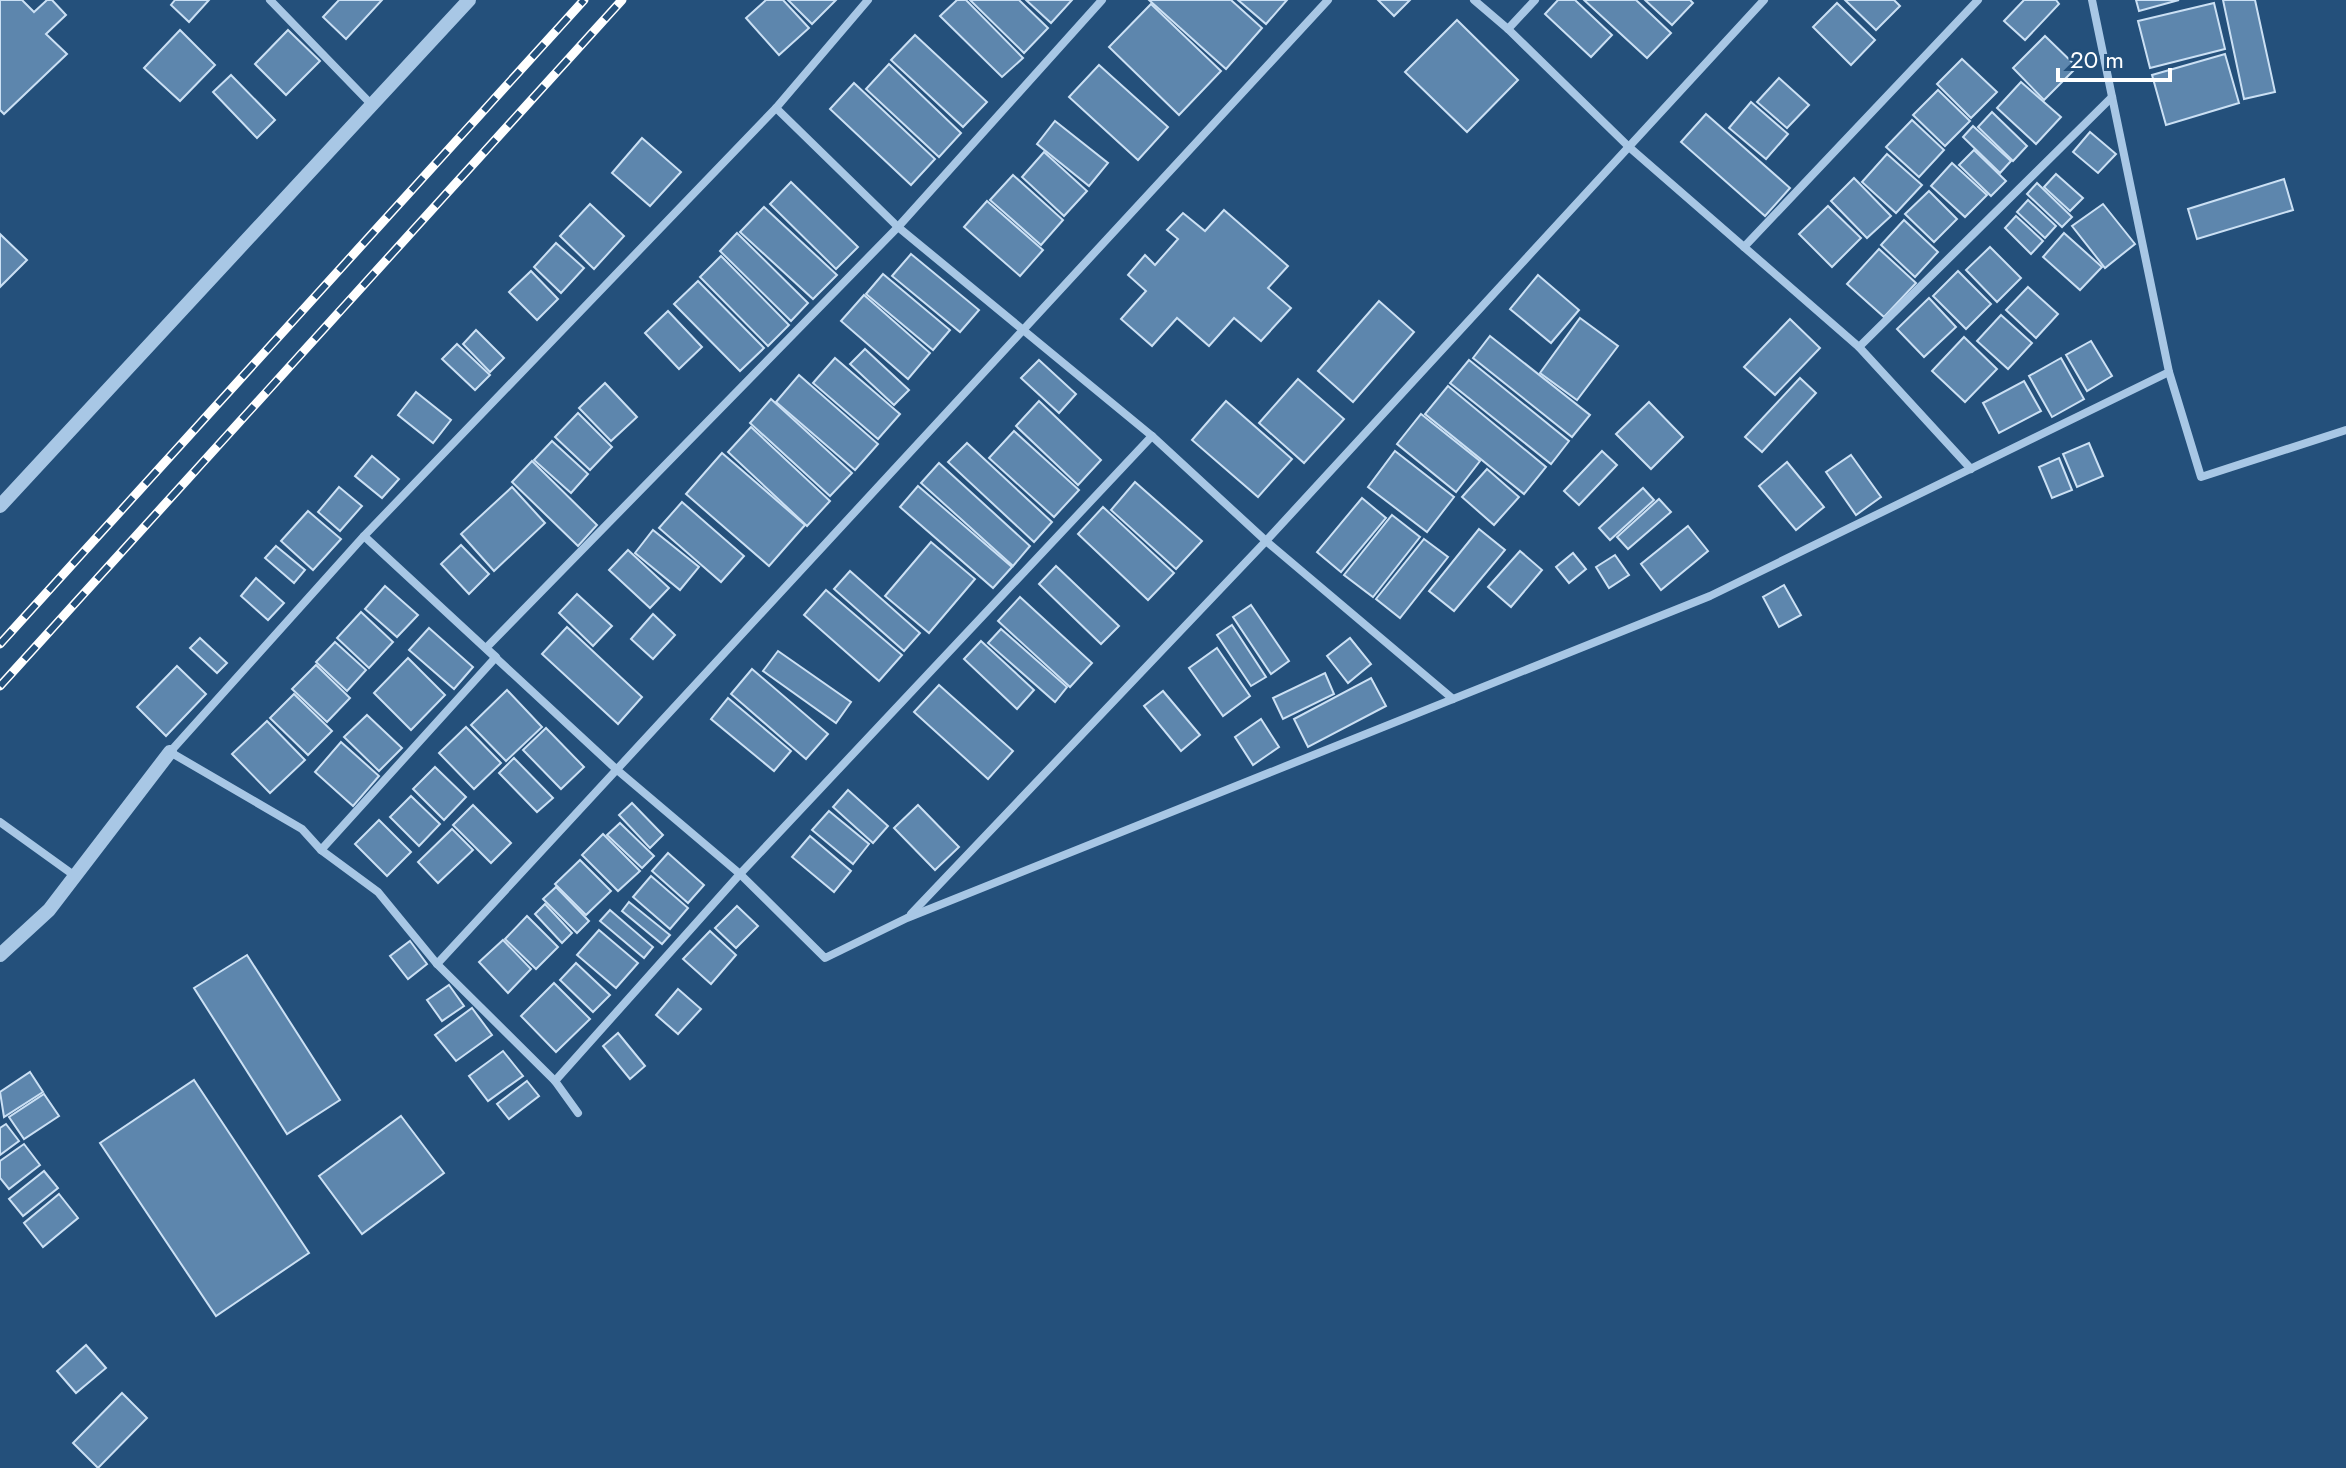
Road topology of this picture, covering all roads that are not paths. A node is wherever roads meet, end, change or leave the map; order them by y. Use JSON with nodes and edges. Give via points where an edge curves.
{"nodes":[{"id":1,"x":270,"y":0,"type":"edge"},
{"id":2,"x":469,"y":0,"type":"edge"},
{"id":3,"x":868,"y":0,"type":"edge"},
{"id":4,"x":1102,"y":0,"type":"edge"},
{"id":5,"x":1328,"y":0,"type":"edge"},
{"id":6,"x":1474,"y":0,"type":"edge"},
{"id":7,"x":1535,"y":0,"type":"edge"},
{"id":8,"x":1764,"y":0,"type":"edge"},
{"id":9,"x":1978,"y":0,"type":"edge"},
{"id":10,"x":2092,"y":0,"type":"edge"},
{"id":11,"x":1508,"y":29,"type":"junction"},
{"id":12,"x":2112,"y":97,"type":"junction"},
{"id":13,"x":370,"y":103,"type":"junction"},
{"id":14,"x":776,"y":108,"type":"junction"},
{"id":15,"x":1629,"y":147,"type":"junction"},
{"id":16,"x":898,"y":227,"type":"junction"},
{"id":17,"x":1744,"y":247,"type":"junction"},
{"id":18,"x":1024,"y":331,"type":"junction"},
{"id":19,"x":1859,"y":347,"type":"junction"},
{"id":20,"x":2169,"y":372,"type":"junction"},
{"id":21,"x":2346,"y":430,"type":"edge"},
{"id":22,"x":1152,"y":436,"type":"junction"},
{"id":23,"x":1971,"y":469,"type":"junction"},
{"id":24,"x":0,"y":506,"type":"edge"},
{"id":25,"x":364,"y":536,"type":"junction"},
{"id":26,"x":1266,"y":541,"type":"junction"},
{"id":27,"x":486,"y":648,"type":"junction"},
{"id":28,"x":1453,"y":699,"type":"junction"},
{"id":29,"x":170,"y":752,"type":"junction"},
{"id":30,"x":616,"y":769,"type":"junction"},
{"id":31,"x":0,"y":822,"type":"edge"},
{"id":32,"x":321,"y":850,"type":"junction"},
{"id":33,"x":740,"y":874,"type":"junction"},
{"id":34,"x":75,"y":876,"type":"junction"},
{"id":35,"x":907,"y":918,"type":"junction"},
{"id":36,"x":0,"y":955,"type":"edge"},
{"id":37,"x":437,"y":964,"type":"junction"},
{"id":38,"x":555,"y":1081,"type":"junction"},
{"id":39,"x":578,"y":1113,"type":"dead end"}],
"edges":[{"from":1,"to":13,"type":"street"},
{"from":2,"to":13,"type":"street"},
{"from":3,"to":14,"type":"street"},
{"from":4,"to":16,"type":"street"},
{"from":5,"to":18,"type":"street"},
{"from":6,"to":11,"type":"street"},
{"from":7,"to":11,"type":"street"},
{"from":8,"to":15,"type":"street"},
{"from":9,"to":17,"type":"street"},
{"from":10,"to":12,"type":"street"},
{"from":11,"to":15,"type":"street"},
{"from":12,"to":19,"type":"street"},
{"from":12,"to":20,"type":"street"},
{"from":13,"to":24,"type":"street"},
{"from":14,"to":16,"type":"street"},
{"from":14,"to":25,"type":"street"},
{"from":15,"to":17,"type":"street"},
{"from":15,"to":26,"type":"street"},
{"from":16,"to":18,"type":"street"},
{"from":16,"to":27,"type":"street"},
{"from":17,"to":19,"type":"street"},
{"from":18,"to":22,"type":"street"},
{"from":18,"to":30,"type":"street"},
{"from":19,"to":23,"type":"street"},
{"from":20,"to":21,"type":"street","via":[[2201,477]]},
{"from":20,"to":23,"type":"street"},
{"from":22,"to":26,"type":"street"},
{"from":22,"to":33,"type":"street"},
{"from":23,"to":28,"type":"street","via":[[1710,596]]},
{"from":25,"to":27,"type":"street"},
{"from":25,"to":29,"type":"street"},
{"from":26,"to":28,"type":"street"},
{"from":26,"to":35,"type":"street"},
{"from":27,"to":30,"type":"street"},
{"from":27,"to":32,"type":"street","via":[[496,657]]},
{"from":28,"to":35,"type":"street"},
{"from":29,"to":32,"type":"street","via":[[302,829]]},
{"from":29,"to":34,"type":"street"},
{"from":30,"to":33,"type":"street"},
{"from":30,"to":37,"type":"street"},
{"from":31,"to":34,"type":"street"},
{"from":32,"to":37,"type":"street","via":[[378,892]]},
{"from":33,"to":35,"type":"street","via":[[825,958]]},
{"from":33,"to":38,"type":"street"},
{"from":34,"to":36,"type":"street","via":[[49,910]]},
{"from":37,"to":38,"type":"street"},
{"from":38,"to":39,"type":"street"}]}
